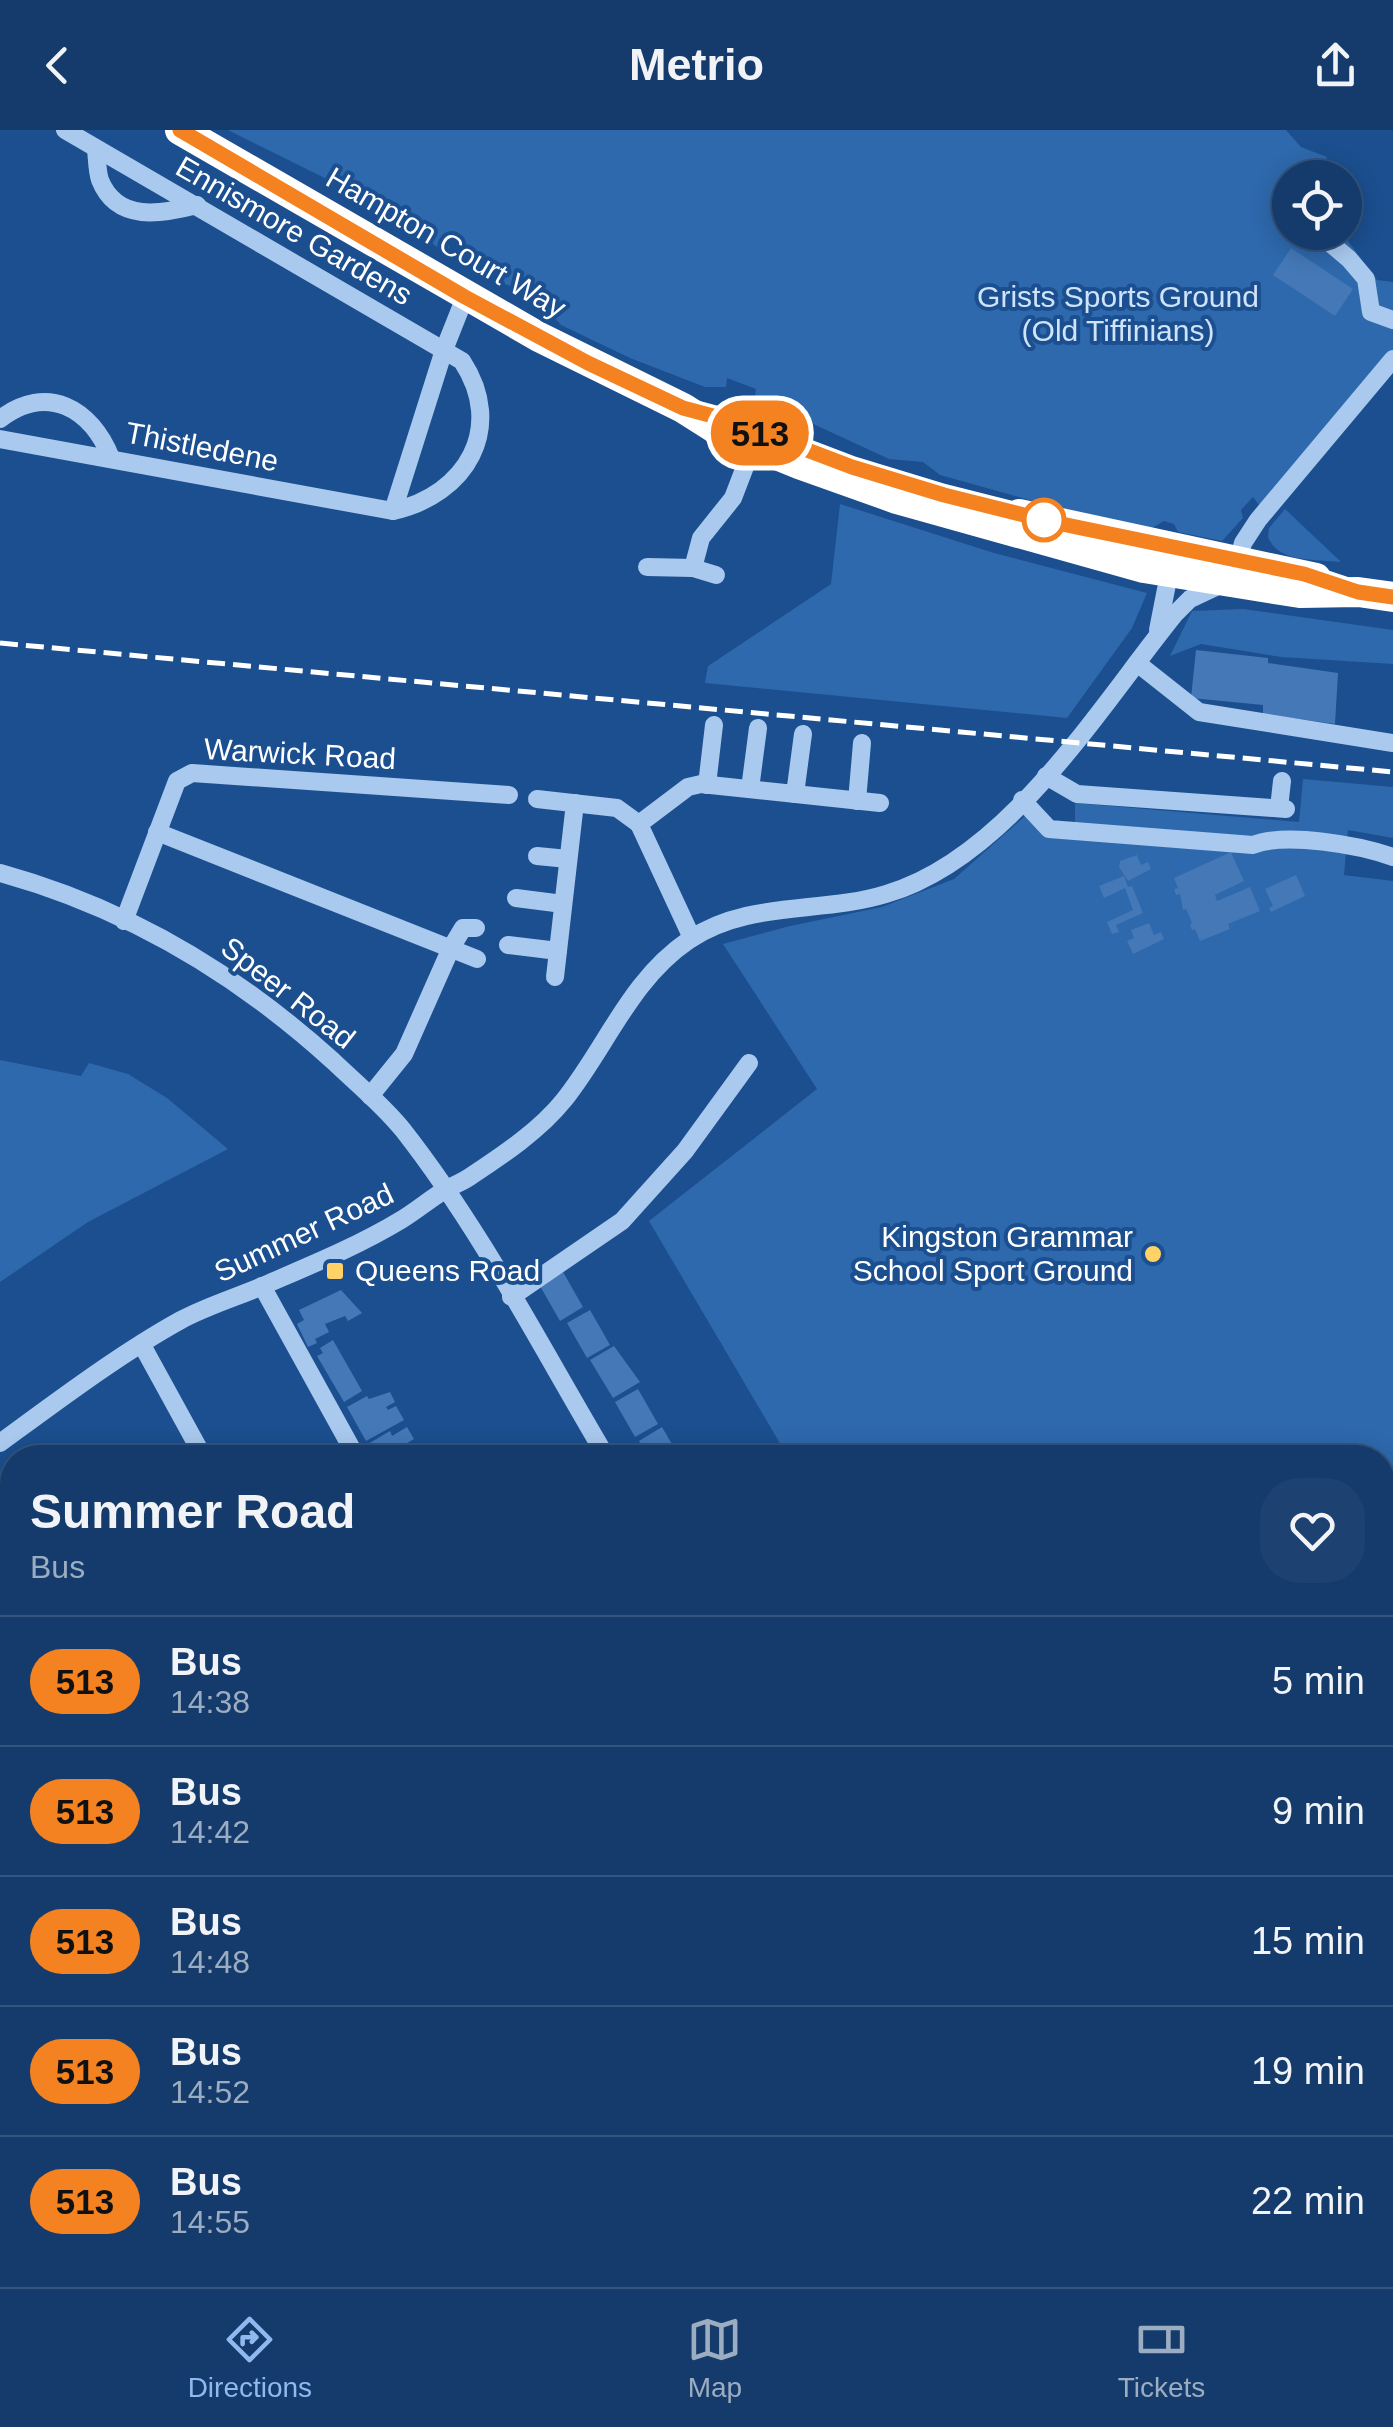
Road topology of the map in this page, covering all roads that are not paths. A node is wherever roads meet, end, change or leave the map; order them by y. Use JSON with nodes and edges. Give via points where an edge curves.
{"nodes":[{"id":1,"x":65,"y":130,"type":"edge"},
{"id":2,"x":180,"y":130,"type":"edge"},
{"id":3,"x":96,"y":149,"type":"junction"},
{"id":4,"x":196,"y":205,"type":"junction"},
{"id":5,"x":1338,"y":250,"type":"edge"},
{"id":6,"x":465,"y":297,"type":"junction"},
{"id":7,"x":1393,"y":320,"type":"edge"},
{"id":8,"x":444,"y":350,"type":"junction"},
{"id":9,"x":1393,"y":359,"type":"edge"},
{"id":10,"x":683,"y":408,"type":"junction"},
{"id":11,"x":0,"y":419,"type":"edge"},
{"id":12,"x":0,"y":439,"type":"edge"},
{"id":13,"x":753,"y":446,"type":"junction"},
{"id":14,"x":111,"y":458,"type":"junction"},
{"id":15,"x":393,"y":511,"type":"junction"},
{"id":16,"x":648,"y":566,"type":"dead end"},
{"id":17,"x":693,"y":568,"type":"junction"},
{"id":18,"x":1160,"y":572,"type":"junction"},
{"id":19,"x":716,"y":575,"type":"dead end"},
{"id":20,"x":1232,"y":576,"type":"junction"},
{"id":21,"x":1393,"y":597,"type":"edge"},
{"id":22,"x":1157,"y":636,"type":"junction"},
{"id":23,"x":1137,"y":664,"type":"junction"},
{"id":24,"x":714,"y":725,"type":"dead end"},
{"id":25,"x":758,"y":728,"type":"dead end"},
{"id":26,"x":803,"y":734,"type":"dead end"},
{"id":27,"x":862,"y":743,"type":"dead end"},
{"id":28,"x":1393,"y":743,"type":"edge"},
{"id":29,"x":1046,"y":776,"type":"junction"},
{"id":30,"x":1282,"y":781,"type":"dead end"},
{"id":31,"x":706,"y":785,"type":"junction"},
{"id":32,"x":750,"y":790,"type":"junction"},
{"id":33,"x":796,"y":794,"type":"junction"},
{"id":34,"x":510,"y":795,"type":"dead end"},
{"id":35,"x":537,"y":799,"type":"dead end"},
{"id":36,"x":1022,"y":800,"type":"junction"},
{"id":37,"x":856,"y":801,"type":"junction"},
{"id":38,"x":575,"y":803,"type":"junction"},
{"id":39,"x":880,"y":804,"type":"dead end"},
{"id":40,"x":639,"y":824,"type":"junction"},
{"id":41,"x":157,"y":832,"type":"junction"},
{"id":42,"x":537,"y":856,"type":"dead end"},
{"id":43,"x":1393,"y":857,"type":"edge"},
{"id":44,"x":568,"y":859,"type":"junction"},
{"id":45,"x":0,"y":873,"type":"edge"},
{"id":46,"x":516,"y":898,"type":"dead end"},
{"id":47,"x":563,"y":904,"type":"junction"},
{"id":48,"x":124,"y":921,"type":"junction"},
{"id":49,"x":476,"y":928,"type":"dead end"},
{"id":50,"x":692,"y":938,"type":"junction"},
{"id":51,"x":508,"y":945,"type":"dead end"},
{"id":52,"x":451,"y":948,"type":"junction"},
{"id":53,"x":558,"y":951,"type":"junction"},
{"id":54,"x":477,"y":959,"type":"dead end"},
{"id":55,"x":555,"y":977,"type":"dead end"},
{"id":56,"x":749,"y":1064,"type":"dead end"},
{"id":57,"x":370,"y":1096,"type":"junction"},
{"id":58,"x":445,"y":1190,"type":"junction"},
{"id":59,"x":262,"y":1286,"type":"junction"},
{"id":60,"x":511,"y":1297,"type":"junction"},
{"id":61,"x":142,"y":1344,"type":"junction"},
{"id":62,"x":0,"y":1444,"type":"edge"},
{"id":63,"x":197,"y":1445,"type":"edge"},
{"id":64,"x":350,"y":1445,"type":"edge"},
{"id":65,"x":599,"y":1445,"type":"edge"}],
"edges":[{"from":1,"to":3,"type":"street","name":"Ennismore Gardens"},
{"from":2,"to":6,"type":"highway","name":"Hampton Court Way"},
{"from":3,"to":4,"type":"street","name":"Ennismore Gardens"},
{"from":3,"to":4,"type":"street","via":[[100,181],[133,212],[152,215]]},
{"from":4,"to":8,"type":"street","name":"Ennismore Gardens"},
{"from":5,"to":7,"type":"street","via":[[1366,279],[1371,312]]},
{"from":6,"to":8,"type":"street"},
{"from":6,"to":10,"type":"highway","name":"Hampton Court Way"},
{"from":8,"to":15,"type":"street"},
{"from":8,"to":15,"type":"street","via":[[472,377],[478,438],[458,476],[412,507]]},
{"from":9,"to":20,"type":"street","via":[[1258,520]]},
{"from":10,"to":13,"type":"highway","name":"Hampton Court Way"},
{"from":10,"to":20,"type":"highway","name":"Hampton Court Way","via":[[852,467]]},
{"from":11,"to":14,"type":"street","via":[[38,400],[61,404],[102,435]]},
{"from":12,"to":14,"type":"street","name":"Thistledene"},
{"from":13,"to":17,"type":"street","via":[[733,498],[701,538]]},
{"from":13,"to":18,"type":"highway","name":"Hampton Court Way","via":[[897,499]]},
{"from":14,"to":15,"type":"street","name":"Thistledene"},
{"from":16,"to":17,"type":"street"},
{"from":17,"to":19,"type":"street"},
{"from":18,"to":20,"type":"highway","name":"Hampton Court Way"},
{"from":18,"to":22,"type":"street","name":"Summer Road","via":[[1168,579]]},
{"from":20,"to":21,"type":"highway","name":"Hampton Court Way","via":[[1304,574]]},
{"from":20,"to":22,"type":"street","name":"Summer Road","via":[[1190,600]]},
{"from":22,"to":23,"type":"street","name":"Summer Road"},
{"from":23,"to":28,"type":"street","via":[[1199,712]]},
{"from":23,"to":29,"type":"street","name":"Summer Road"},
{"from":24,"to":31,"type":"street"},
{"from":25,"to":32,"type":"street"},
{"from":26,"to":33,"type":"street"},
{"from":27,"to":37,"type":"street"},
{"from":29,"to":30,"type":"street","via":[[1077,794],[1283,808]]},
{"from":29,"to":36,"type":"street","name":"Summer Road"},
{"from":31,"to":32,"type":"street"},
{"from":31,"to":40,"type":"street","via":[[688,788]]},
{"from":32,"to":33,"type":"street"},
{"from":33,"to":37,"type":"street"},
{"from":34,"to":41,"type":"street","name":"Warwick Road","via":[[192,773],[177,782]]},
{"from":35,"to":38,"type":"street"},
{"from":36,"to":43,"type":"street","via":[[1050,829],[1253,845],[1270,838]]},
{"from":36,"to":50,"type":"street","name":"Summer Road","via":[[955,862],[910,886],[858,901],[740,917]]},
{"from":37,"to":39,"type":"street"},
{"from":38,"to":40,"type":"street","via":[[616,808]]},
{"from":38,"to":44,"type":"street"},
{"from":40,"to":50,"type":"street"},
{"from":41,"to":48,"type":"street","name":"Warwick Road"},
{"from":41,"to":52,"type":"street"},
{"from":42,"to":44,"type":"street"},
{"from":44,"to":47,"type":"street"},
{"from":45,"to":48,"type":"street","name":"Speer Road"},
{"from":46,"to":47,"type":"street"},
{"from":47,"to":53,"type":"street"},
{"from":48,"to":57,"type":"street","name":"Speer Road","via":[[243,986]]},
{"from":49,"to":52,"type":"street","via":[[463,928]]},
{"from":50,"to":58,"type":"street","name":"Summer Road","via":[[636,990],[562,1102],[534,1130]]},
{"from":51,"to":53,"type":"street"},
{"from":52,"to":54,"type":"street"},
{"from":52,"to":57,"type":"street","via":[[404,1054]]},
{"from":53,"to":55,"type":"street"},
{"from":56,"to":60,"type":"street","via":[[685,1151],[622,1220]]},
{"from":57,"to":58,"type":"street","name":"Speer Road"},
{"from":58,"to":59,"type":"street","name":"Summer Road","via":[[369,1238]]},
{"from":58,"to":60,"type":"street","name":"Speer Road"},
{"from":59,"to":61,"type":"street","name":"Summer Road"},
{"from":59,"to":64,"type":"street"},
{"from":60,"to":65,"type":"street","name":"Speer Road"},
{"from":61,"to":62,"type":"street","name":"Summer Road"},
{"from":61,"to":63,"type":"street"}]}
